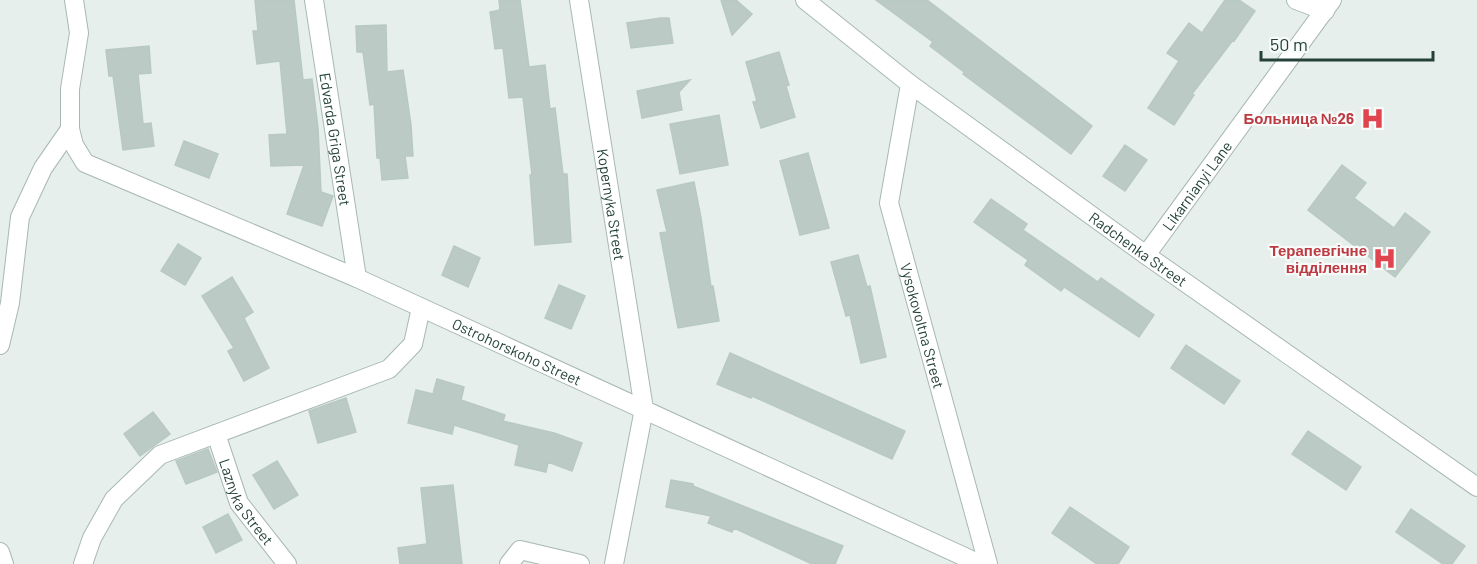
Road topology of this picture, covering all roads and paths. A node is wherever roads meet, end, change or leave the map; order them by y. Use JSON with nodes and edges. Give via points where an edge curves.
{"nodes":[{"id":1,"x":74,"y":0,"type":"edge"},
{"id":2,"x":314,"y":0,"type":"edge"},
{"id":3,"x":579,"y":0,"type":"edge"},
{"id":4,"x":806,"y":0,"type":"edge"},
{"id":5,"x":1296,"y":0,"type":"edge"},
{"id":6,"x":1329,"y":5,"type":"edge"},
{"id":7,"x":910,"y":84,"type":"junction"},
{"id":8,"x":70,"y":129,"type":"junction"},
{"id":9,"x":1146,"y":255,"type":"junction"},
{"id":10,"x":357,"y":278,"type":"junction"},
{"id":11,"x":422,"y":308,"type":"junction"},
{"id":12,"x":0,"y":345,"type":"edge"},
{"id":13,"x":644,"y":409,"type":"junction"},
{"id":14,"x":216,"y":434,"type":"junction"},
{"id":15,"x":1477,"y":488,"type":"edge"},
{"id":16,"x":0,"y":552,"type":"edge"},
{"id":17,"x":4,"y":564,"type":"edge"},
{"id":18,"x":83,"y":564,"type":"edge"},
{"id":19,"x":286,"y":564,"type":"edge"},
{"id":20,"x":509,"y":564,"type":"edge"},
{"id":21,"x":580,"y":564,"type":"edge"},
{"id":22,"x":615,"y":564,"type":"edge"},
{"id":23,"x":981,"y":564,"type":"edge"},
{"id":24,"x":988,"y":564,"type":"edge"}],
"edges":[{"from":1,"to":8,"type":"street","via":[[79,33],[70,89]]},
{"from":2,"to":10,"type":"street","name":"Edvarda Griga Street"},
{"from":3,"to":13,"type":"street","name":"Kopernyka Street"},
{"from":4,"to":7,"type":"street","name":"Radchenka Street"},
{"from":5,"to":6,"type":"street"},
{"from":6,"to":9,"type":"street","name":"Likarnianyi Lane"},
{"from":7,"to":9,"type":"street","name":"Radchenka Street"},
{"from":7,"to":24,"type":"street","name":"Vysokovoltna Street","via":[[889,202]]},
{"from":8,"to":10,"type":"street","name":"Ostrohorskoho Street","via":[[85,163]]},
{"from":8,"to":12,"type":"street","via":[[43,168],[20,217],[10,303]]},
{"from":9,"to":15,"type":"street","name":"Radchenka Street"},
{"from":10,"to":11,"type":"street","name":"Ostrohorskoho Street"},
{"from":11,"to":13,"type":"street","name":"Ostrohorskoho Street"},
{"from":11,"to":14,"type":"street","via":[[413,344],[388,369]]},
{"from":13,"to":22,"type":"street","name":"Kopernyka Street"},
{"from":13,"to":23,"type":"street","name":"Ostrohorskoho Street"},
{"from":14,"to":18,"type":"street","via":[[160,454],[121,492],[92,538]]},
{"from":14,"to":19,"type":"street","name":"Laznyka Street","via":[[239,503]]},
{"from":16,"to":17,"type":"street"},
{"from":20,"to":21,"type":"street","via":[[520,550]]}]}
